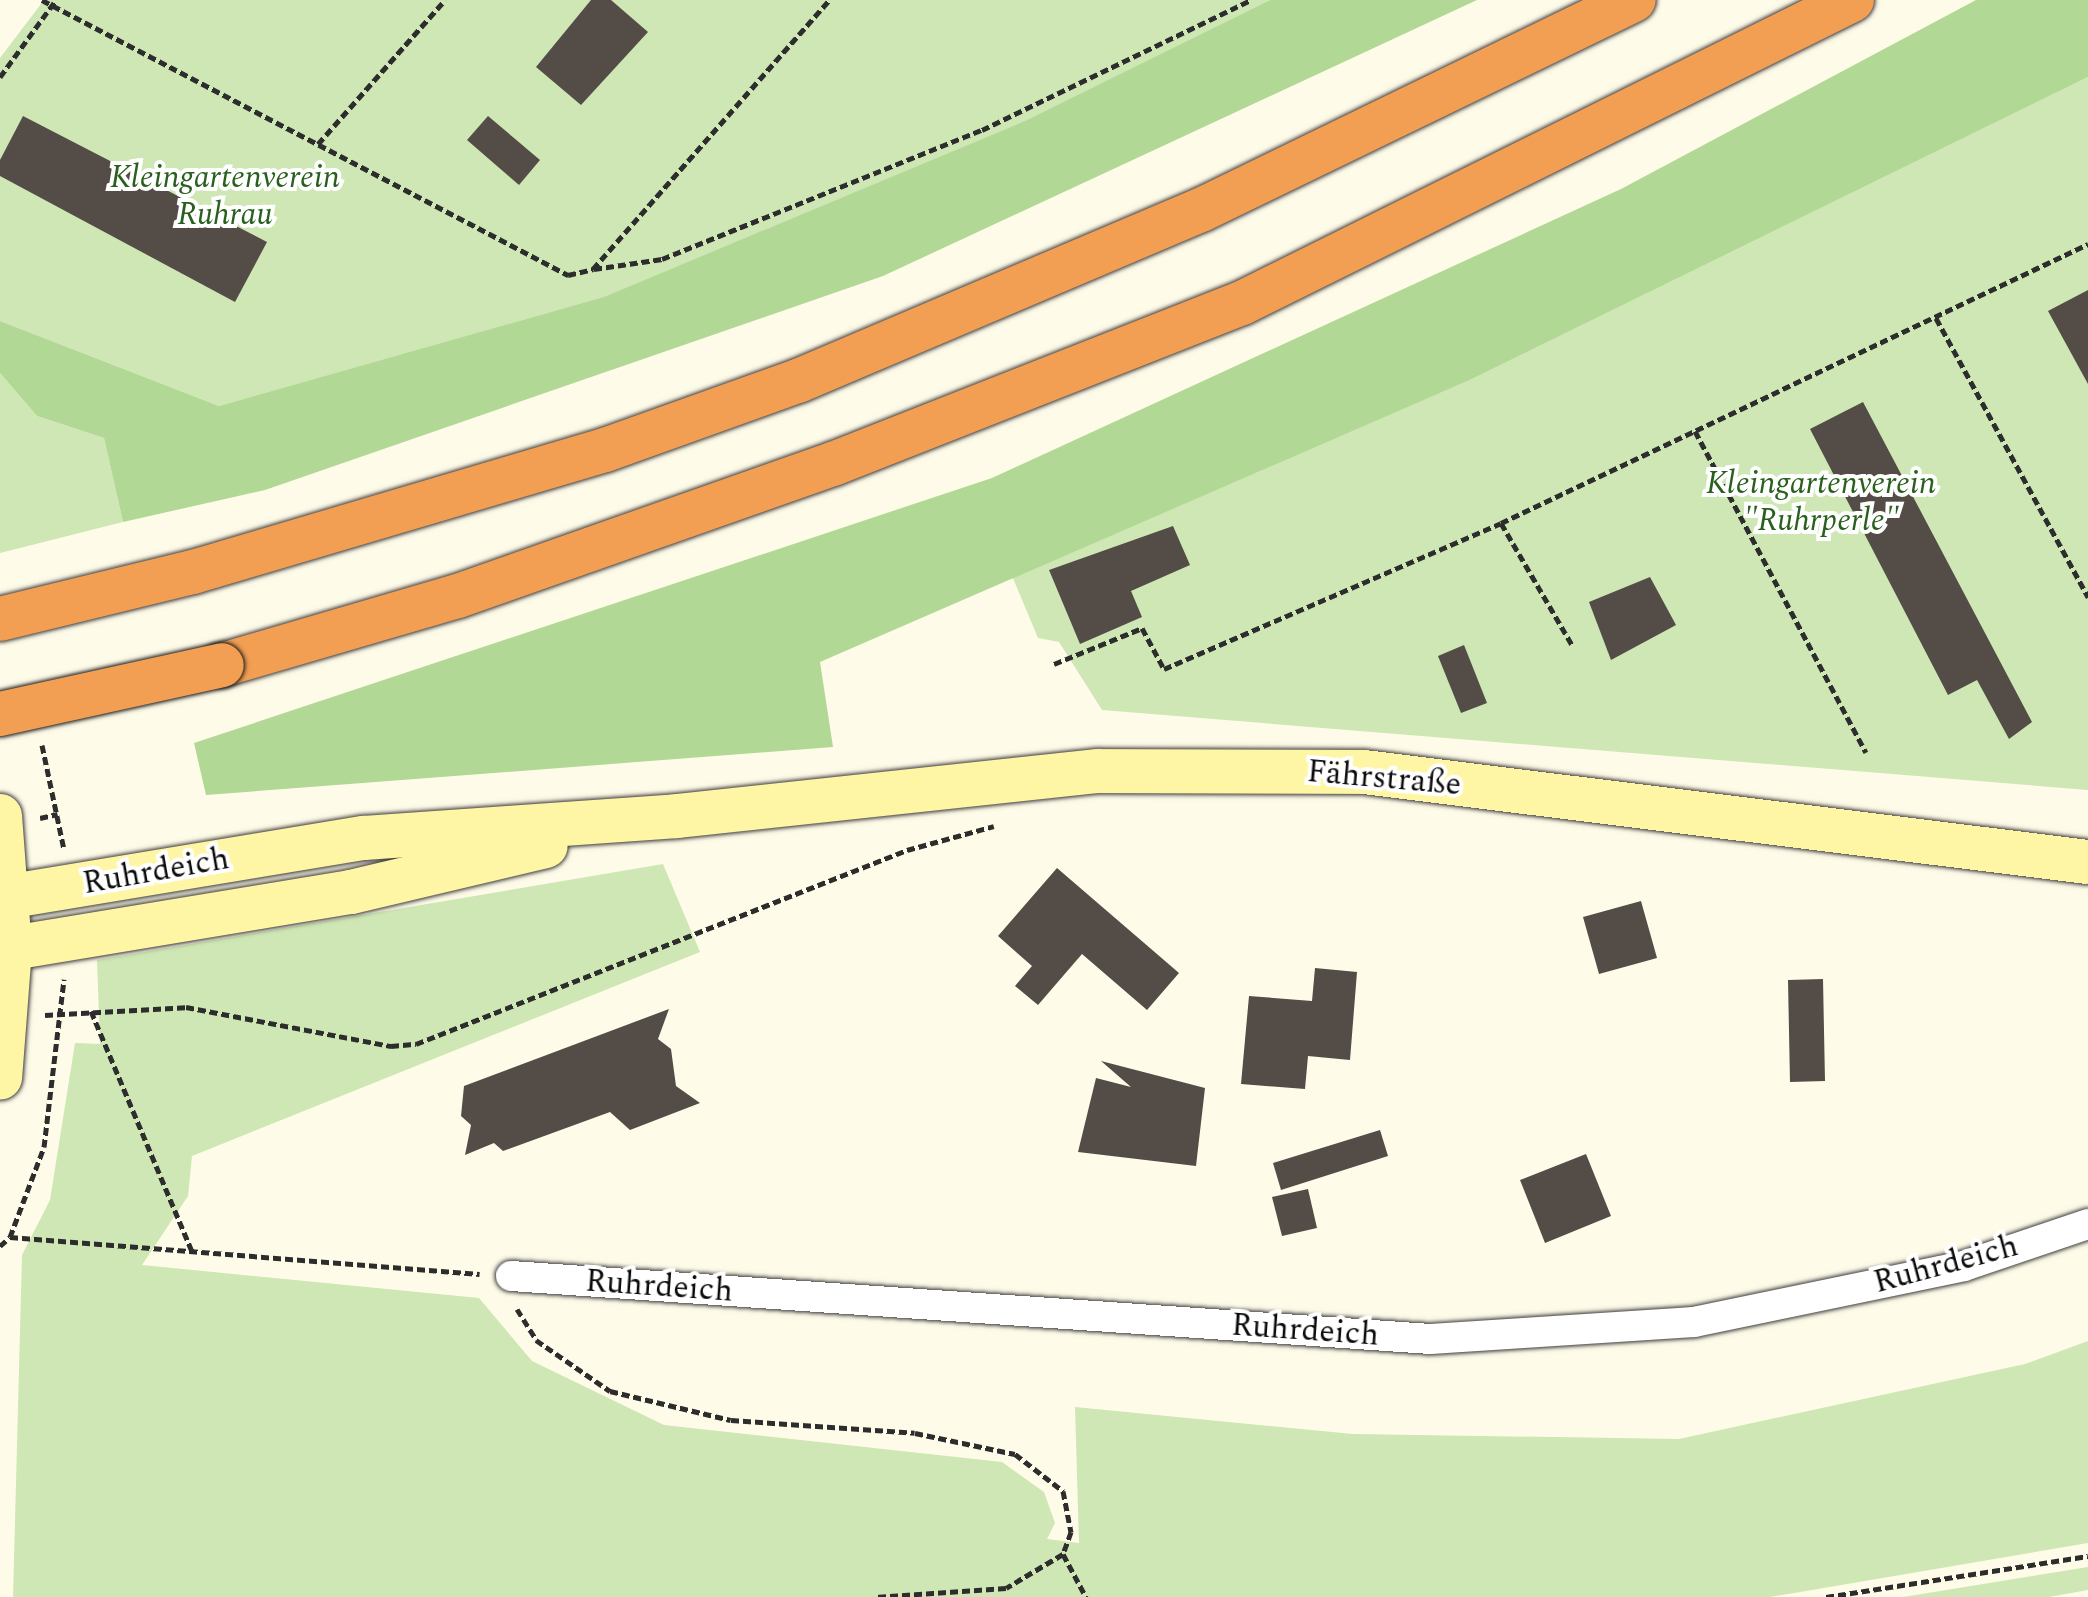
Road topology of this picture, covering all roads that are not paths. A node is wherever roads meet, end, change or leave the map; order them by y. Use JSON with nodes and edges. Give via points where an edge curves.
{"nodes":[{"id":1,"x":1634,"y":0,"type":"edge"},
{"id":2,"x":1852,"y":0,"type":"edge"},
{"id":3,"x":0,"y":619,"type":"edge"},
{"id":4,"x":0,"y":714,"type":"edge"},
{"id":5,"x":0,"y":816,"type":"edge"},
{"id":6,"x":677,"y":816,"type":"junction"},
{"id":7,"x":2088,"y":862,"type":"edge"},
{"id":8,"x":4,"y":898,"type":"edge"},
{"id":9,"x":5,"y":949,"type":"edge"},
{"id":10,"x":0,"y":1078,"type":"edge"},
{"id":11,"x":2088,"y":1224,"type":"edge"},
{"id":12,"x":511,"y":1276,"type":"road end"}],
"edges":[{"from":1,"to":3,"type":"highway","via":[[1174,223],[798,381],[605,450],[193,572]]},
{"from":2,"to":4,"type":"highway","bridge":true,"via":[[1242,303],[833,464],[458,596],[222,665]]},
{"from":5,"to":8,"type":"main road"},
{"from":6,"to":7,"type":"main road","name":"Fährstraße","via":[[1098,771],[1364,772]]},
{"from":6,"to":8,"type":"main road","name":"Ruhrdeich","via":[[364,838]]},
{"from":6,"to":9,"type":"main road","name":"Ruhrdeich","via":[[351,892]]},
{"from":8,"to":9,"type":"main road"},
{"from":9,"to":10,"type":"main road"},
{"from":11,"to":12,"type":"street","name":"Ruhrdeich","via":[[1964,1266],[1694,1322],[1430,1339]]}]}
